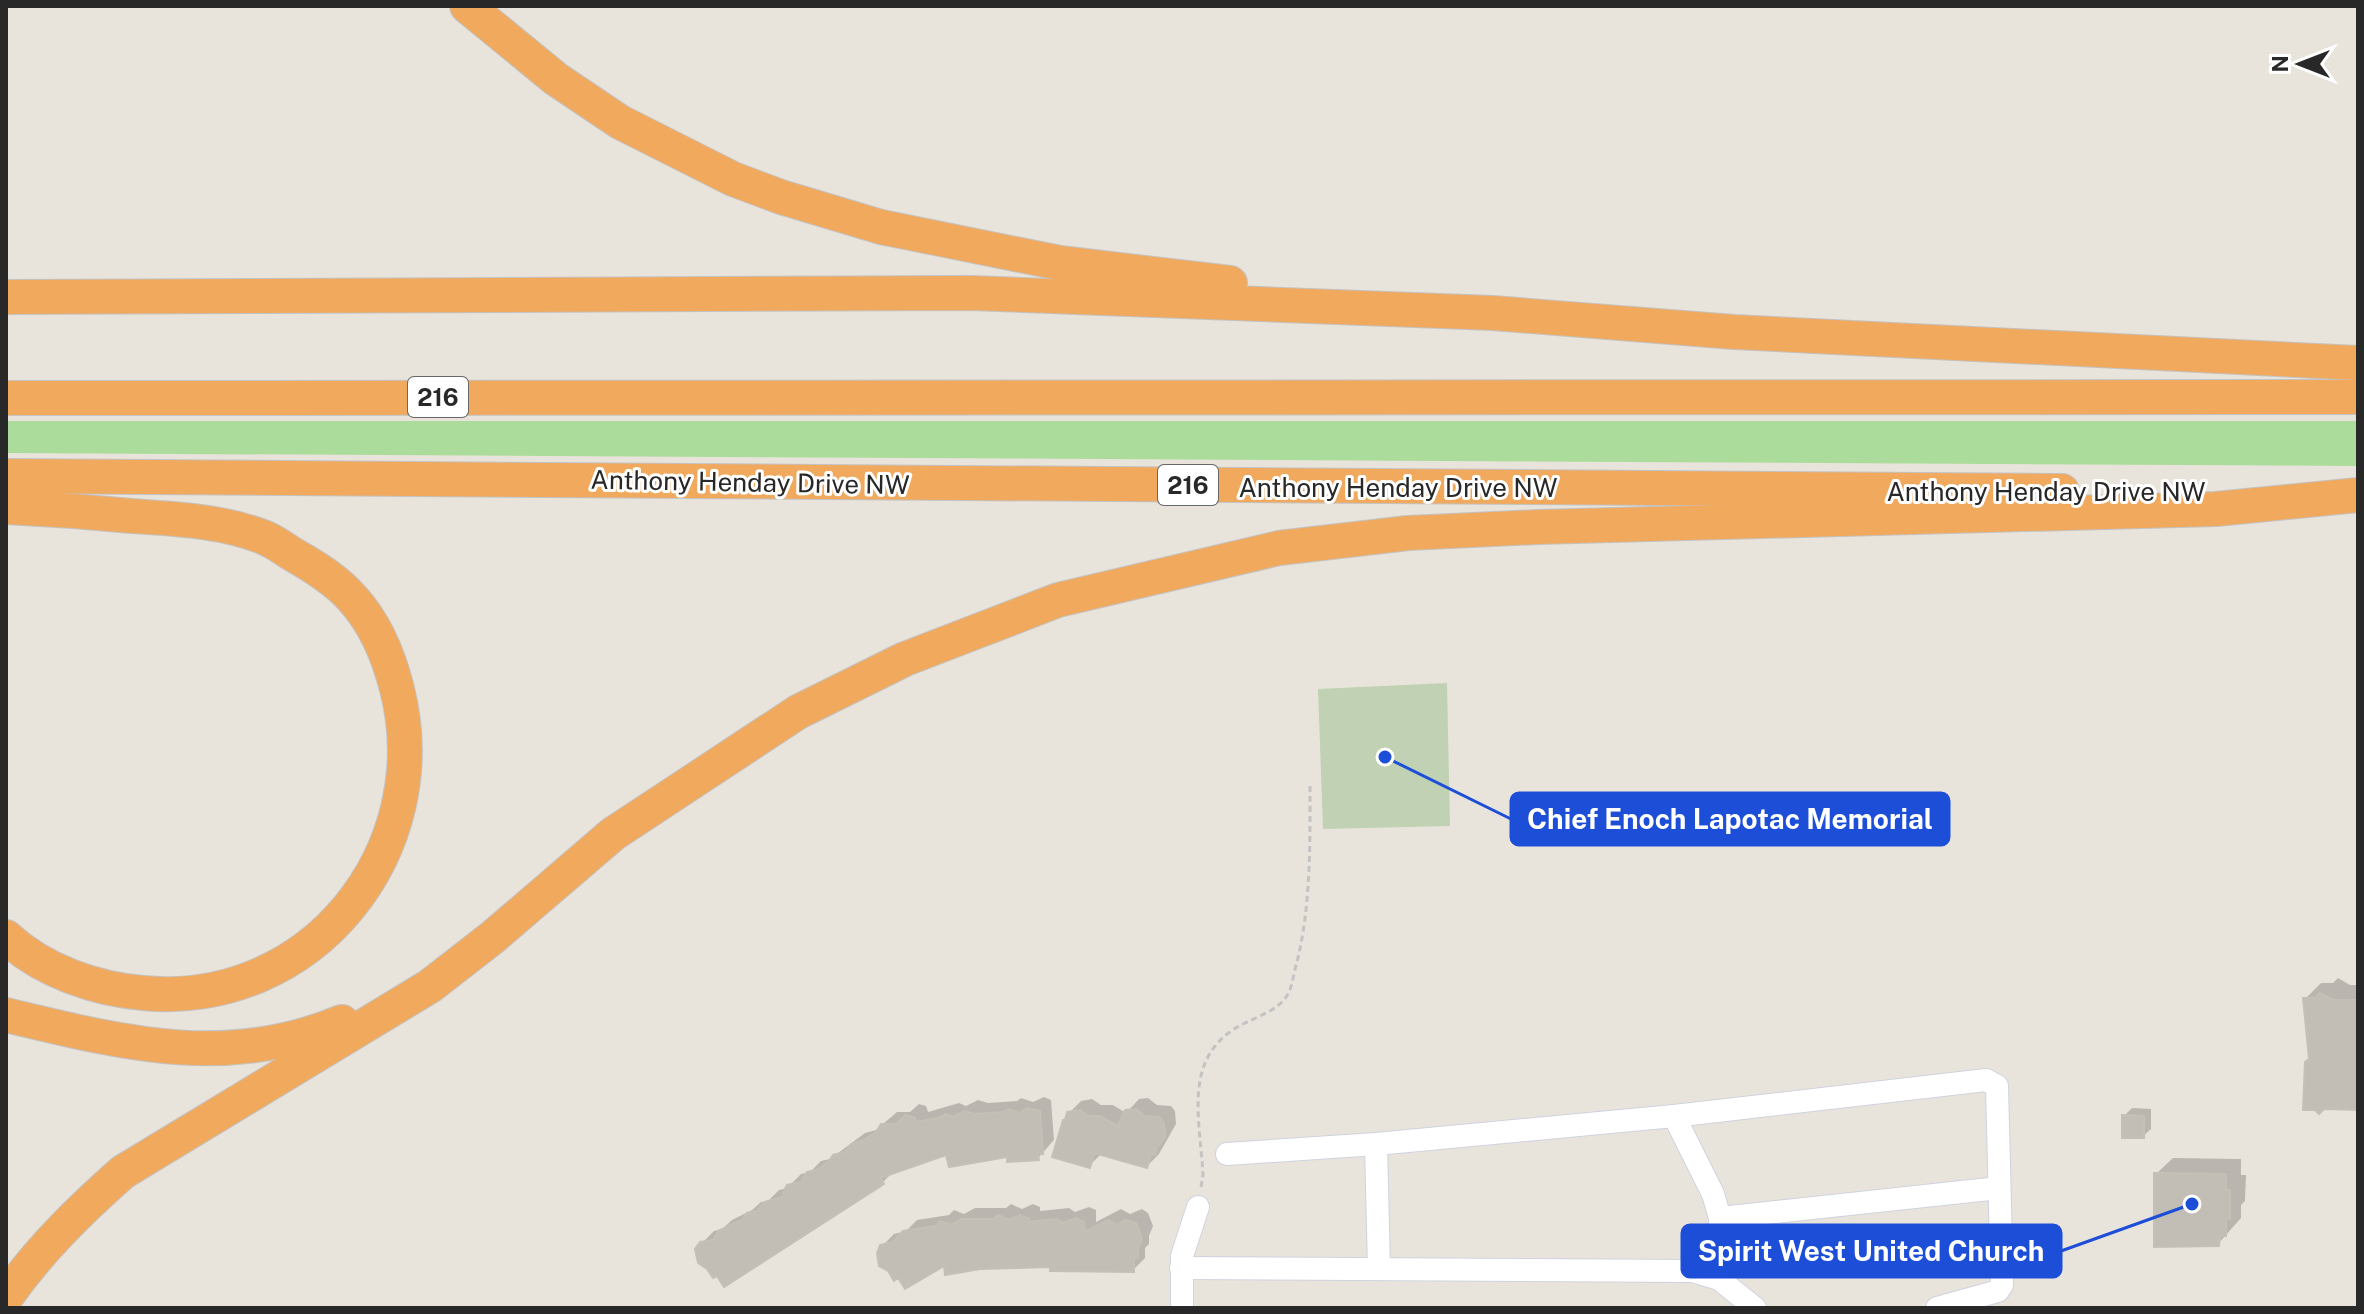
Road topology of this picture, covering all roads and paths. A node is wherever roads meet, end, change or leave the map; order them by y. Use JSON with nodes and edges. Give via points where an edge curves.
{"nodes":[{"id":1,"x":467,"y":6,"type":"edge"},
{"id":2,"x":13,"y":297,"type":"edge"},
{"id":3,"x":1493,"y":313,"type":"junction"},
{"id":4,"x":2358,"y":363,"type":"edge"},
{"id":5,"x":2358,"y":397,"type":"edge"},
{"id":6,"x":11,"y":398,"type":"edge"},
{"id":7,"x":13,"y":492,"type":"edge"},
{"id":8,"x":2358,"y":494,"type":"edge"},
{"id":9,"x":1310,"y":785,"type":"dead end"},
{"id":10,"x":6,"y":937,"type":"edge"},
{"id":11,"x":430,"y":986,"type":"junction"},
{"id":12,"x":6,"y":1015,"type":"edge"},
{"id":13,"x":1674,"y":1116,"type":"junction"},
{"id":14,"x":1376,"y":1144,"type":"junction"},
{"id":15,"x":1227,"y":1154,"type":"dead end"},
{"id":16,"x":1999,"y":1188,"type":"junction"},
{"id":17,"x":1198,"y":1207,"type":"joint"},
{"id":18,"x":1720,"y":1218,"type":"junction"},
{"id":19,"x":1181,"y":1268,"type":"junction"},
{"id":20,"x":1379,"y":1269,"type":"junction"},
{"id":21,"x":1719,"y":1279,"type":"junction"},
{"id":22,"x":6,"y":1297,"type":"edge"},
{"id":23,"x":1182,"y":1308,"type":"edge"},
{"id":24,"x":1755,"y":1308,"type":"edge"},
{"id":25,"x":1937,"y":1308,"type":"edge"}],
"edges":[{"from":1,"to":3,"type":"highway","via":[[556,79],[620,122],[733,179],[867,223],[1060,263]]},
{"from":2,"to":3,"type":"highway","via":[[971,293]]},
{"from":3,"to":4,"type":"highway","via":[[1765,333]]},
{"from":5,"to":6,"type":"highway","number":"216"},
{"from":7,"to":8,"type":"highway","name":"Anthony Henday Drive NW","number":"216"},
{"from":7,"to":10,"type":"highway","via":[[199,521],[263,537],[320,570],[353,598],[386,655],[401,706],[405,760],[386,849],[371,878],[322,937],[286,963],[244,983],[187,993],[128,992],[65,974]]},
{"from":8,"to":11,"type":"highway","via":[[2216,509],[1408,533],[1279,548],[1073,596],[905,659],[798,712],[613,834]]},
{"from":9,"to":17,"type":"path","via":[[1304,933],[1289,993],[1270,1012],[1220,1038],[1202,1067],[1198,1092],[1203,1175]]},
{"from":11,"to":12,"type":"highway","via":[[326,1029],[227,1050],[166,1048]]},
{"from":11,"to":22,"type":"highway","via":[[123,1172],[41,1249]]},
{"from":13,"to":14,"type":"street"},
{"from":13,"to":16,"type":"street","via":[[1986,1080],[1997,1086]]},
{"from":13,"to":18,"type":"street"},
{"from":14,"to":15,"type":"street"},
{"from":14,"to":20,"type":"street"},
{"from":16,"to":18,"type":"street"},
{"from":16,"to":25,"type":"street","via":[[2002,1285],[1998,1291]]},
{"from":17,"to":19,"type":"street"},
{"from":18,"to":21,"type":"street"},
{"from":19,"to":20,"type":"street"},
{"from":19,"to":23,"type":"street"},
{"from":20,"to":21,"type":"street","via":[[1692,1271]]},
{"from":21,"to":24,"type":"street"}]}
